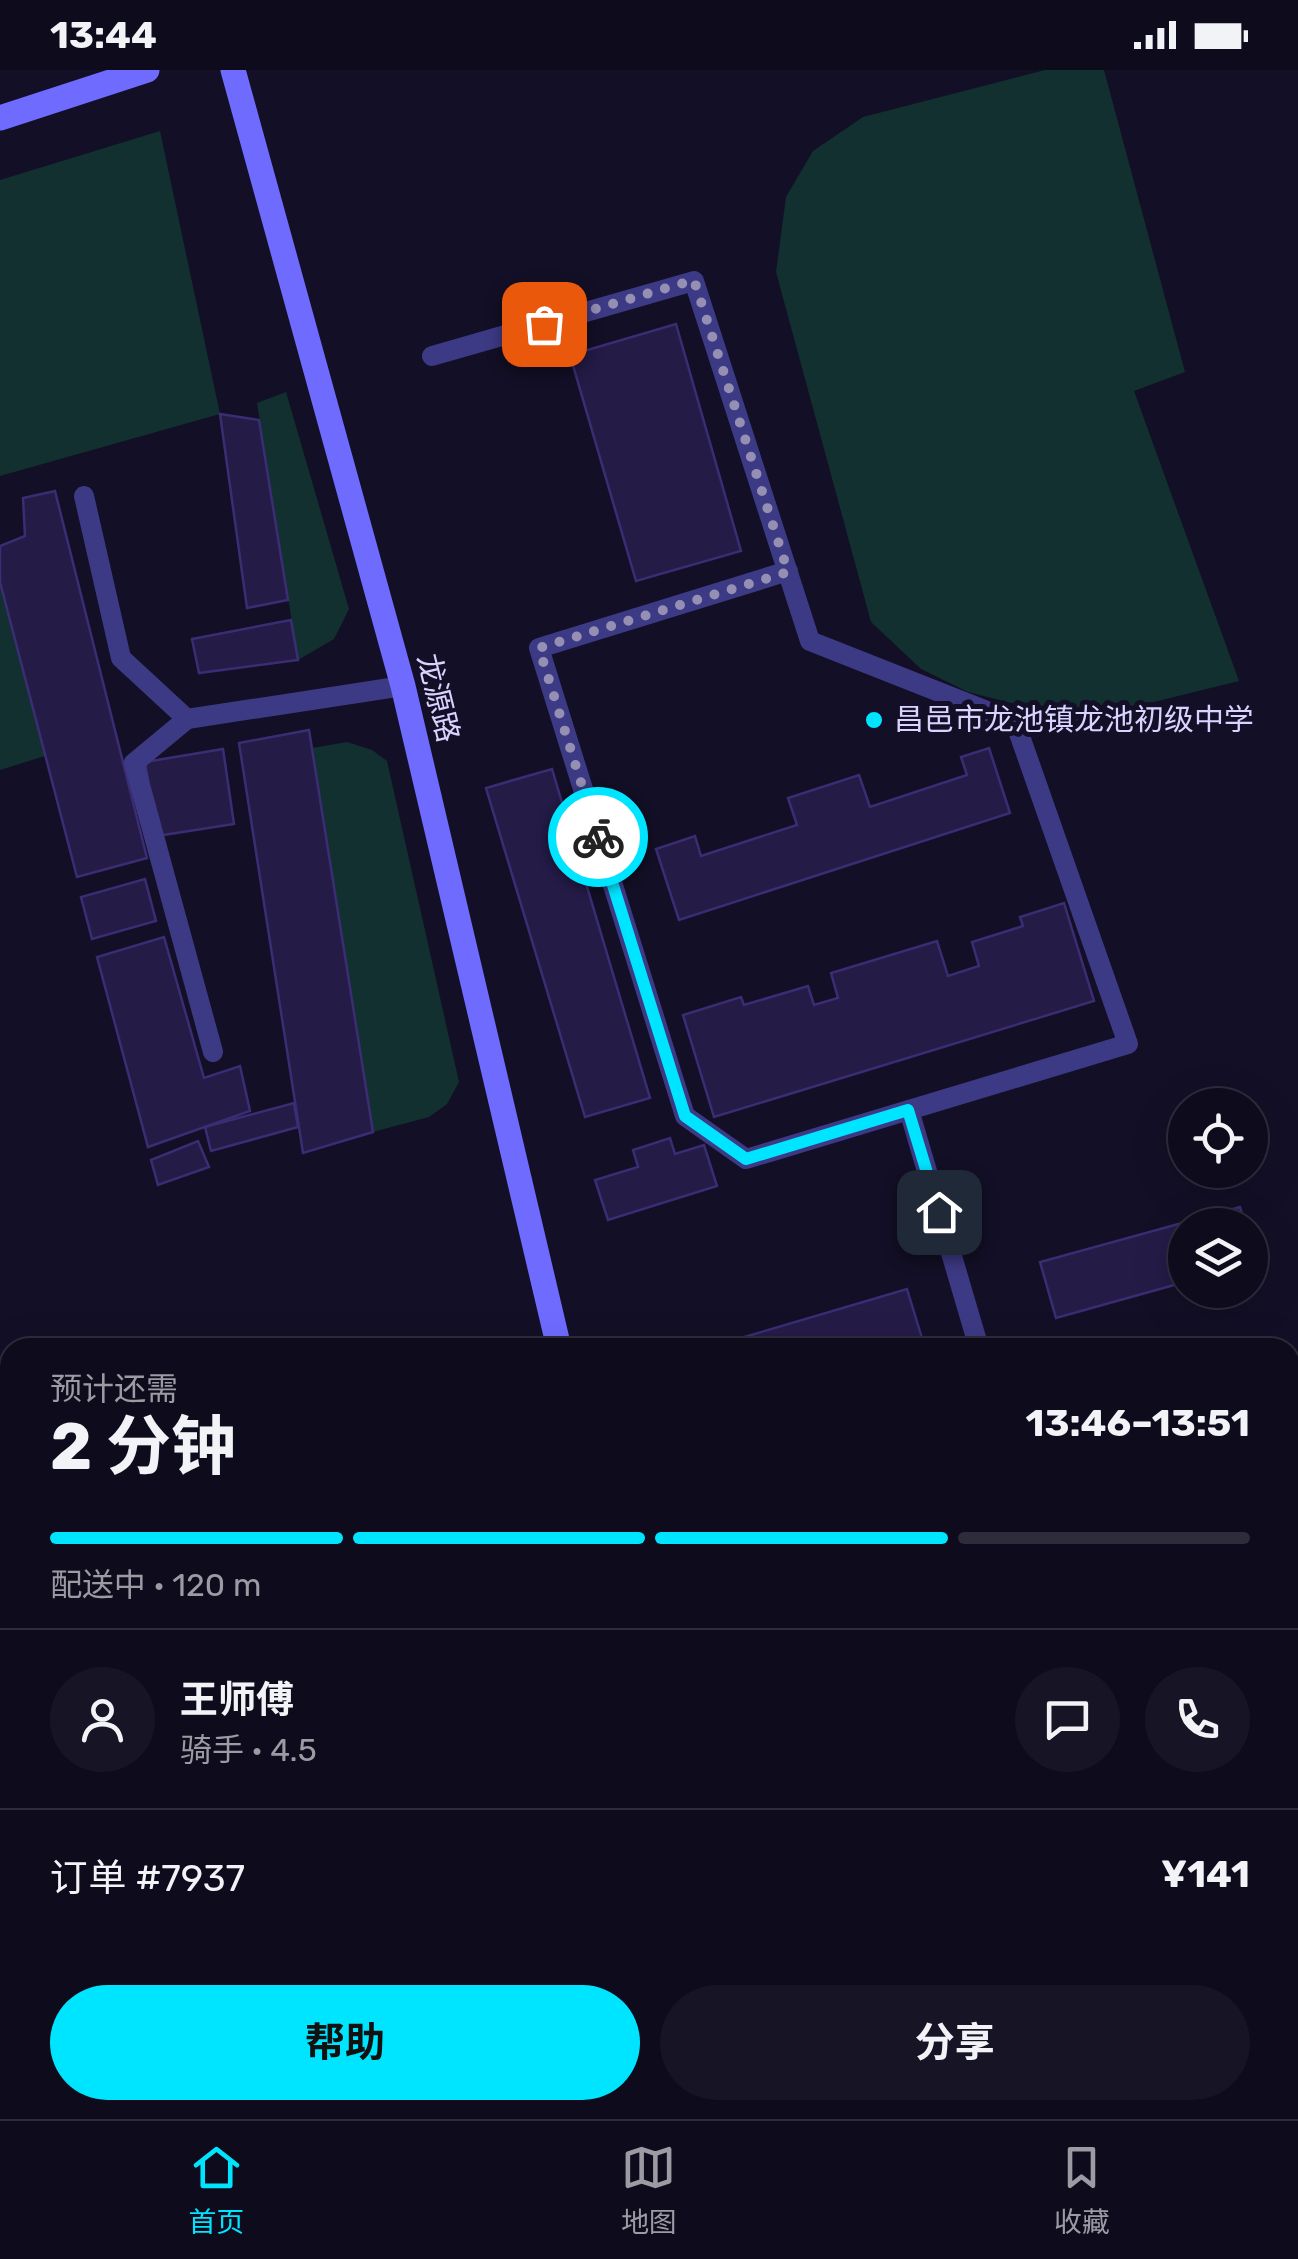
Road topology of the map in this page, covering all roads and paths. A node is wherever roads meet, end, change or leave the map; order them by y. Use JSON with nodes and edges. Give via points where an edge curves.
{"nodes":[{"id":1,"x":147,"y":70,"type":"edge"},
{"id":2,"x":233,"y":70,"type":"edge"},
{"id":3,"x":0,"y":118,"type":"edge"},
{"id":4,"x":432,"y":356,"type":"dead end"},
{"id":5,"x":84,"y":496,"type":"dead end"},
{"id":6,"x":788,"y":572,"type":"junction"},
{"id":7,"x":403,"y":686,"type":"junction"},
{"id":8,"x":187,"y":719,"type":"junction"},
{"id":9,"x":213,"y":1052,"type":"dead end"},
{"id":10,"x":908,"y":1110,"type":"junction"},
{"id":11,"x":556,"y":1338,"type":"edge"},
{"id":12,"x":976,"y":1338,"type":"edge"}],
"edges":[{"from":1,"to":3,"type":"street"},
{"from":2,"to":7,"type":"street","name":"龙源路"},
{"from":4,"to":6,"type":"lane","via":[[694,280]]},
{"from":5,"to":8,"type":"lane","via":[[121,658]]},
{"from":6,"to":10,"type":"lane","via":[[810,641],[1014,722],[1128,1044]]},
{"from":6,"to":10,"type":"lane","via":[[539,648],[685,1116],[746,1159]]},
{"from":7,"to":8,"type":"lane"},
{"from":7,"to":11,"type":"street","name":"龙源路"},
{"from":8,"to":9,"type":"lane","via":[[134,763]]},
{"from":10,"to":12,"type":"lane"}]}
